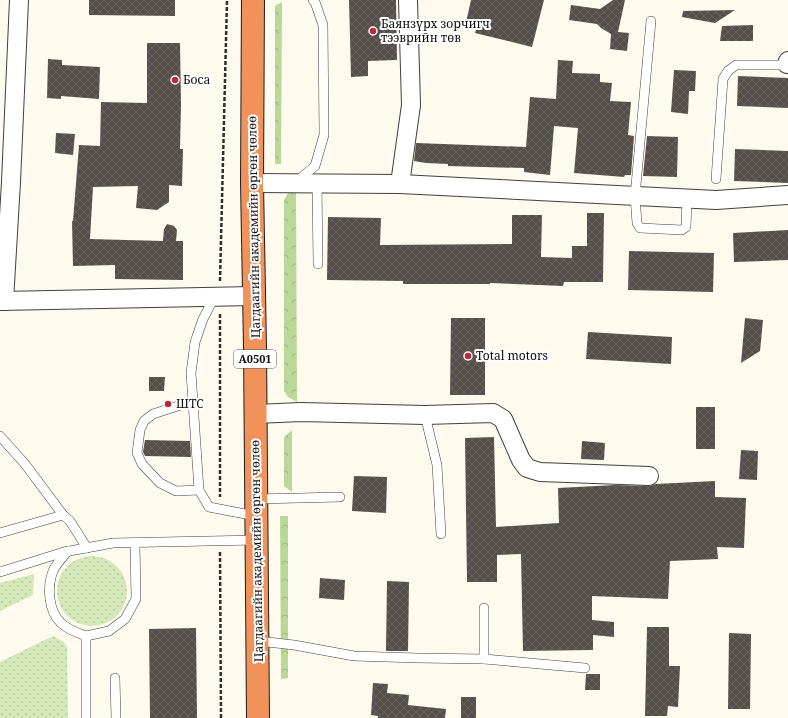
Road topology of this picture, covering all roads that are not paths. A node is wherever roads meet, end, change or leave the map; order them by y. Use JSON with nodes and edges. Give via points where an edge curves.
{"nodes":[{"id":1,"x":19,"y":0,"type":"edge"},
{"id":2,"x":253,"y":0,"type":"edge"},
{"id":3,"x":313,"y":0,"type":"edge"},
{"id":4,"x":408,"y":0,"type":"edge"},
{"id":5,"x":651,"y":22,"type":"dead end"},
{"id":6,"x":788,"y":63,"type":"edge"},
{"id":7,"x":716,"y":180,"type":"dead end"},
{"id":8,"x":296,"y":182,"type":"junction"},
{"id":9,"x":252,"y":183,"type":"junction"},
{"id":10,"x":317,"y":183,"type":"junction"},
{"id":11,"x":400,"y":184,"type":"junction"},
{"id":12,"x":788,"y":195,"type":"edge"},
{"id":13,"x":635,"y":196,"type":"junction"},
{"id":14,"x":687,"y":199,"type":"junction"},
{"id":15,"x":318,"y":264,"type":"dead end"},
{"id":16,"x":218,"y":296,"type":"junction"},
{"id":17,"x":254,"y":296,"type":"junction"},
{"id":18,"x":2,"y":301,"type":"edge"},
{"id":19,"x":193,"y":401,"type":"junction"},
{"id":20,"x":256,"y":414,"type":"junction"},
{"id":21,"x":425,"y":415,"type":"junction"},
{"id":22,"x":0,"y":436,"type":"edge"},
{"id":23,"x":649,"y":476,"type":"dead end"},
{"id":24,"x":199,"y":490,"type":"junction"},
{"id":25,"x":340,"y":497,"type":"dead end"},
{"id":26,"x":256,"y":508,"type":"junction"},
{"id":27,"x":63,"y":515,"type":"junction"},
{"id":28,"x":0,"y":533,"type":"edge"},
{"id":29,"x":442,"y":534,"type":"dead end"},
{"id":30,"x":257,"y":540,"type":"junction"},
{"id":31,"x":135,"y":542,"type":"junction"},
{"id":32,"x":86,"y":548,"type":"junction"},
{"id":33,"x":68,"y":551,"type":"junction"},
{"id":34,"x":0,"y":572,"type":"edge"},
{"id":35,"x":484,"y":608,"type":"dead end"},
{"id":36,"x":86,"y":636,"type":"junction"},
{"id":37,"x":258,"y":641,"type":"junction"},
{"id":38,"x":484,"y":658,"type":"junction"},
{"id":39,"x":585,"y":668,"type":"dead end"},
{"id":40,"x":115,"y":678,"type":"dead end"},
{"id":41,"x":86,"y":718,"type":"edge"},
{"id":42,"x":116,"y":718,"type":"edge"},
{"id":43,"x":258,"y":718,"type":"edge"}],
"edges":[{"from":1,"to":18,"type":"street","via":[[11,182]]},
{"from":2,"to":9,"type":"highway","name":"Цагдаагийн академийн өргөн чөлөө","number":"A0501"},
{"from":3,"to":8,"type":"lane","via":[[323,25],[324,135],[315,166]]},
{"from":4,"to":11,"type":"street","via":[[411,105]]},
{"from":5,"to":13,"type":"lane"},
{"from":6,"to":7,"type":"lane","via":[[736,65],[728,70],[723,79]]},
{"from":8,"to":9,"type":"street"},
{"from":8,"to":10,"type":"street"},
{"from":9,"to":17,"type":"highway","name":"Цагдаагийн академийн өргөн чөлөө","number":"A0501"},
{"from":10,"to":11,"type":"street"},
{"from":10,"to":15,"type":"lane"},
{"from":11,"to":13,"type":"street"},
{"from":12,"to":14,"type":"street","via":[[716,200]]},
{"from":13,"to":14,"type":"street"},
{"from":13,"to":14,"type":"lane","via":[[637,223],[640,228],[654,229],[682,230],[686,227]]},
{"from":16,"to":17,"type":"street"},
{"from":16,"to":18,"type":"street"},
{"from":16,"to":19,"type":"lane","via":[[203,319],[195,342],[191,373]]},
{"from":17,"to":20,"type":"highway","name":"Цагдаагийн академийн өргөн чөлөө","number":"A0501"},
{"from":19,"to":24,"type":"lane"},
{"from":19,"to":24,"type":"lane","via":[[153,414],[144,421],[137,453],[142,464],[160,483],[176,491]]},
{"from":20,"to":21,"type":"street","via":[[300,412]]},
{"from":20,"to":26,"type":"highway","name":"Цагдаагийн академийн өргөн чөлөө","number":"A0501"},
{"from":21,"to":23,"type":"street","via":[[493,413],[503,419],[527,468],[540,472]]},
{"from":21,"to":29,"type":"lane","via":[[437,465]]},
{"from":22,"to":27,"type":"lane","via":[[25,464]]},
{"from":24,"to":26,"type":"lane","via":[[209,507]]},
{"from":25,"to":26,"type":"lane"},
{"from":26,"to":30,"type":"highway","name":"Цагдаагийн академийн өргөн чөлөө","number":"A0501"},
{"from":27,"to":28,"type":"lane"},
{"from":27,"to":32,"type":"lane","via":[[70,521]]},
{"from":30,"to":31,"type":"lane"},
{"from":30,"to":37,"type":"highway","name":"Цагдаагийн академийн өргөн чөлөө","number":"A0501"},
{"from":31,"to":32,"type":"lane"},
{"from":31,"to":36,"type":"lane","via":[[136,599],[126,619],[109,631]]},
{"from":32,"to":33,"type":"lane"},
{"from":33,"to":34,"type":"lane"},
{"from":33,"to":36,"type":"lane","via":[[53,571],[49,592],[52,609],[61,623]]},
{"from":35,"to":38,"type":"lane"},
{"from":36,"to":41,"type":"lane"},
{"from":37,"to":38,"type":"lane","via":[[354,656]]},
{"from":37,"to":43,"type":"highway","name":"Цагдаагийн академийн өргөн чөлөө","number":"A0501"},
{"from":38,"to":39,"type":"lane"},
{"from":40,"to":42,"type":"lane"}]}
